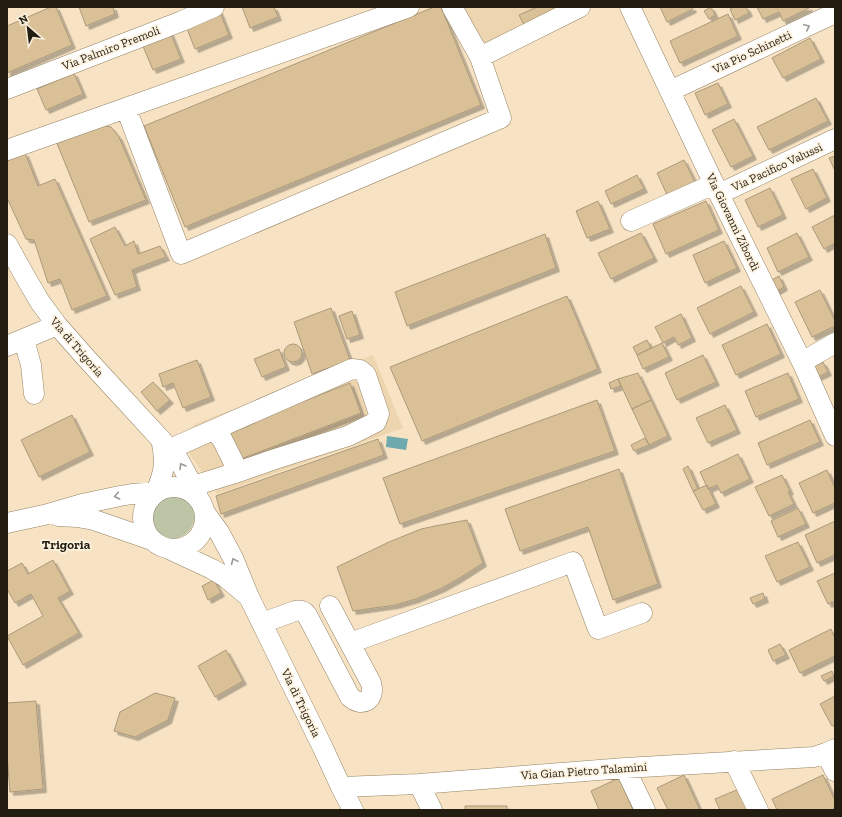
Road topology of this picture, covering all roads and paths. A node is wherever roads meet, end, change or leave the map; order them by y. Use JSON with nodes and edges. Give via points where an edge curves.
{"nodes":[{"id":1,"x":214,"y":7,"type":"edge"},
{"id":2,"x":409,"y":7,"type":"edge"},
{"id":3,"x":452,"y":7,"type":"edge"},
{"id":4,"x":580,"y":7,"type":"edge"},
{"id":5,"x":630,"y":7,"type":"edge"},
{"id":6,"x":835,"y":13,"type":"edge"},
{"id":7,"x":480,"y":57,"type":"junction"},
{"id":8,"x":7,"y":89,"type":"edge"},
{"id":9,"x":670,"y":91,"type":"junction"},
{"id":10,"x":126,"y":108,"type":"junction"},
{"id":11,"x":835,"y":139,"type":"edge"},
{"id":12,"x":7,"y":150,"type":"edge"},
{"id":13,"x":716,"y":189,"type":"junction"},
{"id":14,"x":631,"y":221,"type":"dead end"},
{"id":15,"x":7,"y":244,"type":"edge"},
{"id":16,"x":57,"y":325,"type":"junction"},
{"id":17,"x":16,"y":343,"type":"edge"},
{"id":18,"x":835,"y":344,"type":"edge"},
{"id":19,"x":802,"y":362,"type":"junction"},
{"id":20,"x":34,"y":394,"type":"dead end"},
{"id":21,"x":214,"y":430,"type":"junction"},
{"id":22,"x":835,"y":436,"type":"edge"},
{"id":23,"x":166,"y":444,"type":"junction"},
{"id":24,"x":235,"y":474,"type":"junction"},
{"id":25,"x":156,"y":492,"type":"junction"},
{"id":26,"x":199,"y":499,"type":"junction"},
{"id":27,"x":44,"y":515,"type":"junction"},
{"id":28,"x":7,"y":522,"type":"edge"},
{"id":29,"x":152,"y":540,"type":"junction"},
{"id":30,"x":169,"y":549,"type":"junction"},
{"id":31,"x":249,"y":597,"type":"junction"},
{"id":32,"x":330,"y":606,"type":"dead end"},
{"id":33,"x":642,"y":613,"type":"dead end"},
{"id":34,"x":262,"y":623,"type":"junction"},
{"id":35,"x":350,"y":643,"type":"junction"},
{"id":36,"x":831,"y":751,"type":"edge"},
{"id":37,"x":734,"y":761,"type":"junction"},
{"id":38,"x":625,"y":768,"type":"junction"},
{"id":39,"x":835,"y":771,"type":"edge"},
{"id":40,"x":419,"y":784,"type":"junction"},
{"id":41,"x":341,"y":787,"type":"junction"},
{"id":42,"x":353,"y":810,"type":"edge"},
{"id":43,"x":432,"y":810,"type":"edge"},
{"id":44,"x":645,"y":810,"type":"edge"},
{"id":45,"x":758,"y":810,"type":"edge"}],
"edges":[{"from":1,"to":8,"type":"street","name":"Via Palmiro Premoli"},
{"from":2,"to":10,"type":"street"},
{"from":3,"to":7,"type":"street"},
{"from":4,"to":7,"type":"street"},
{"from":5,"to":9,"type":"street","name":"Via Giovanni Zibordi"},
{"from":9,"to":6,"type":"street","name":"Via Pio Schinetti","one_way":true},
{"from":7,"to":10,"type":"street","via":[[501,118],[181,254]]},
{"from":9,"to":13,"type":"street","name":"Via Giovanni Zibordi"},
{"from":10,"to":12,"type":"street"},
{"from":11,"to":13,"type":"street","name":"Via Pacifico Valussi"},
{"from":13,"to":14,"type":"street","name":"Via Pacifico Valussi"},
{"from":13,"to":19,"type":"street","name":"Via Giovanni Zibordi"},
{"from":15,"to":16,"type":"street","name":"Via di Trigoria","via":[[40,302]]},
{"from":16,"to":17,"type":"street"},
{"from":16,"to":23,"type":"street","name":"Via di Trigoria"},
{"from":17,"to":20,"type":"street","via":[[31,365]]},
{"from":18,"to":19,"type":"street"},
{"from":19,"to":22,"type":"street","name":"Via Giovanni Zibordi"},
{"from":21,"to":23,"type":"street"},
{"from":21,"to":24,"type":"street","via":[[222,439],[234,463]]},
{"from":21,"to":24,"type":"street","via":[[352,369],[360,370],[366,375],[379,414],[376,422],[348,436]]},
{"from":23,"to":25,"type":"street","via":[[164,470]]},
{"from":26,"to":23,"type":"street","name":"Via di Trigoria","one_way":true,"via":[[177,457]]},
{"from":24,"to":26,"type":"street"},
{"from":25,"to":26,"type":"street","via":[[173,486],[182,487]]},
{"from":25,"to":27,"type":"street","one_way":true,"via":[[120,496]]},
{"from":25,"to":29,"type":"street","via":[[148,500],[143,521]]},
{"from":26,"to":30,"type":"street","via":[[205,524],[202,533],[188,546]]},
{"from":31,"to":26,"type":"street","name":"Via di Trigoria","one_way":true,"via":[[233,558]]},
{"from":27,"to":28,"type":"street"},
{"from":27,"to":29,"type":"street","via":[[102,522]]},
{"from":29,"to":30,"type":"street"},
{"from":30,"to":31,"type":"street","name":"Via di Trigoria","via":[[212,569]]},
{"from":31,"to":34,"type":"street","name":"Via di Trigoria"},
{"from":32,"to":35,"type":"street"},
{"from":33,"to":35,"type":"street","via":[[598,629],[572,562]]},
{"from":34,"to":35,"type":"street","via":[[295,611],[305,612],[350,697],[359,702],[365,701],[372,694],[372,683]]},
{"from":34,"to":41,"type":"street","name":"Via di Trigoria"},
{"from":36,"to":37,"type":"street","name":"Via Gian Pietro Talamini","via":[[814,757]]},
{"from":36,"to":39,"type":"street","name":"Via Gian Pietro Talamini"},
{"from":37,"to":38,"type":"street","name":"Via Gian Pietro Talamini"},
{"from":37,"to":45,"type":"street"},
{"from":38,"to":40,"type":"street","name":"Via Gian Pietro Talamini"},
{"from":38,"to":44,"type":"street"},
{"from":40,"to":41,"type":"street","name":"Via Gian Pietro Talamini"},
{"from":40,"to":43,"type":"street"},
{"from":41,"to":42,"type":"street","name":"Via di Trigoria"}]}
